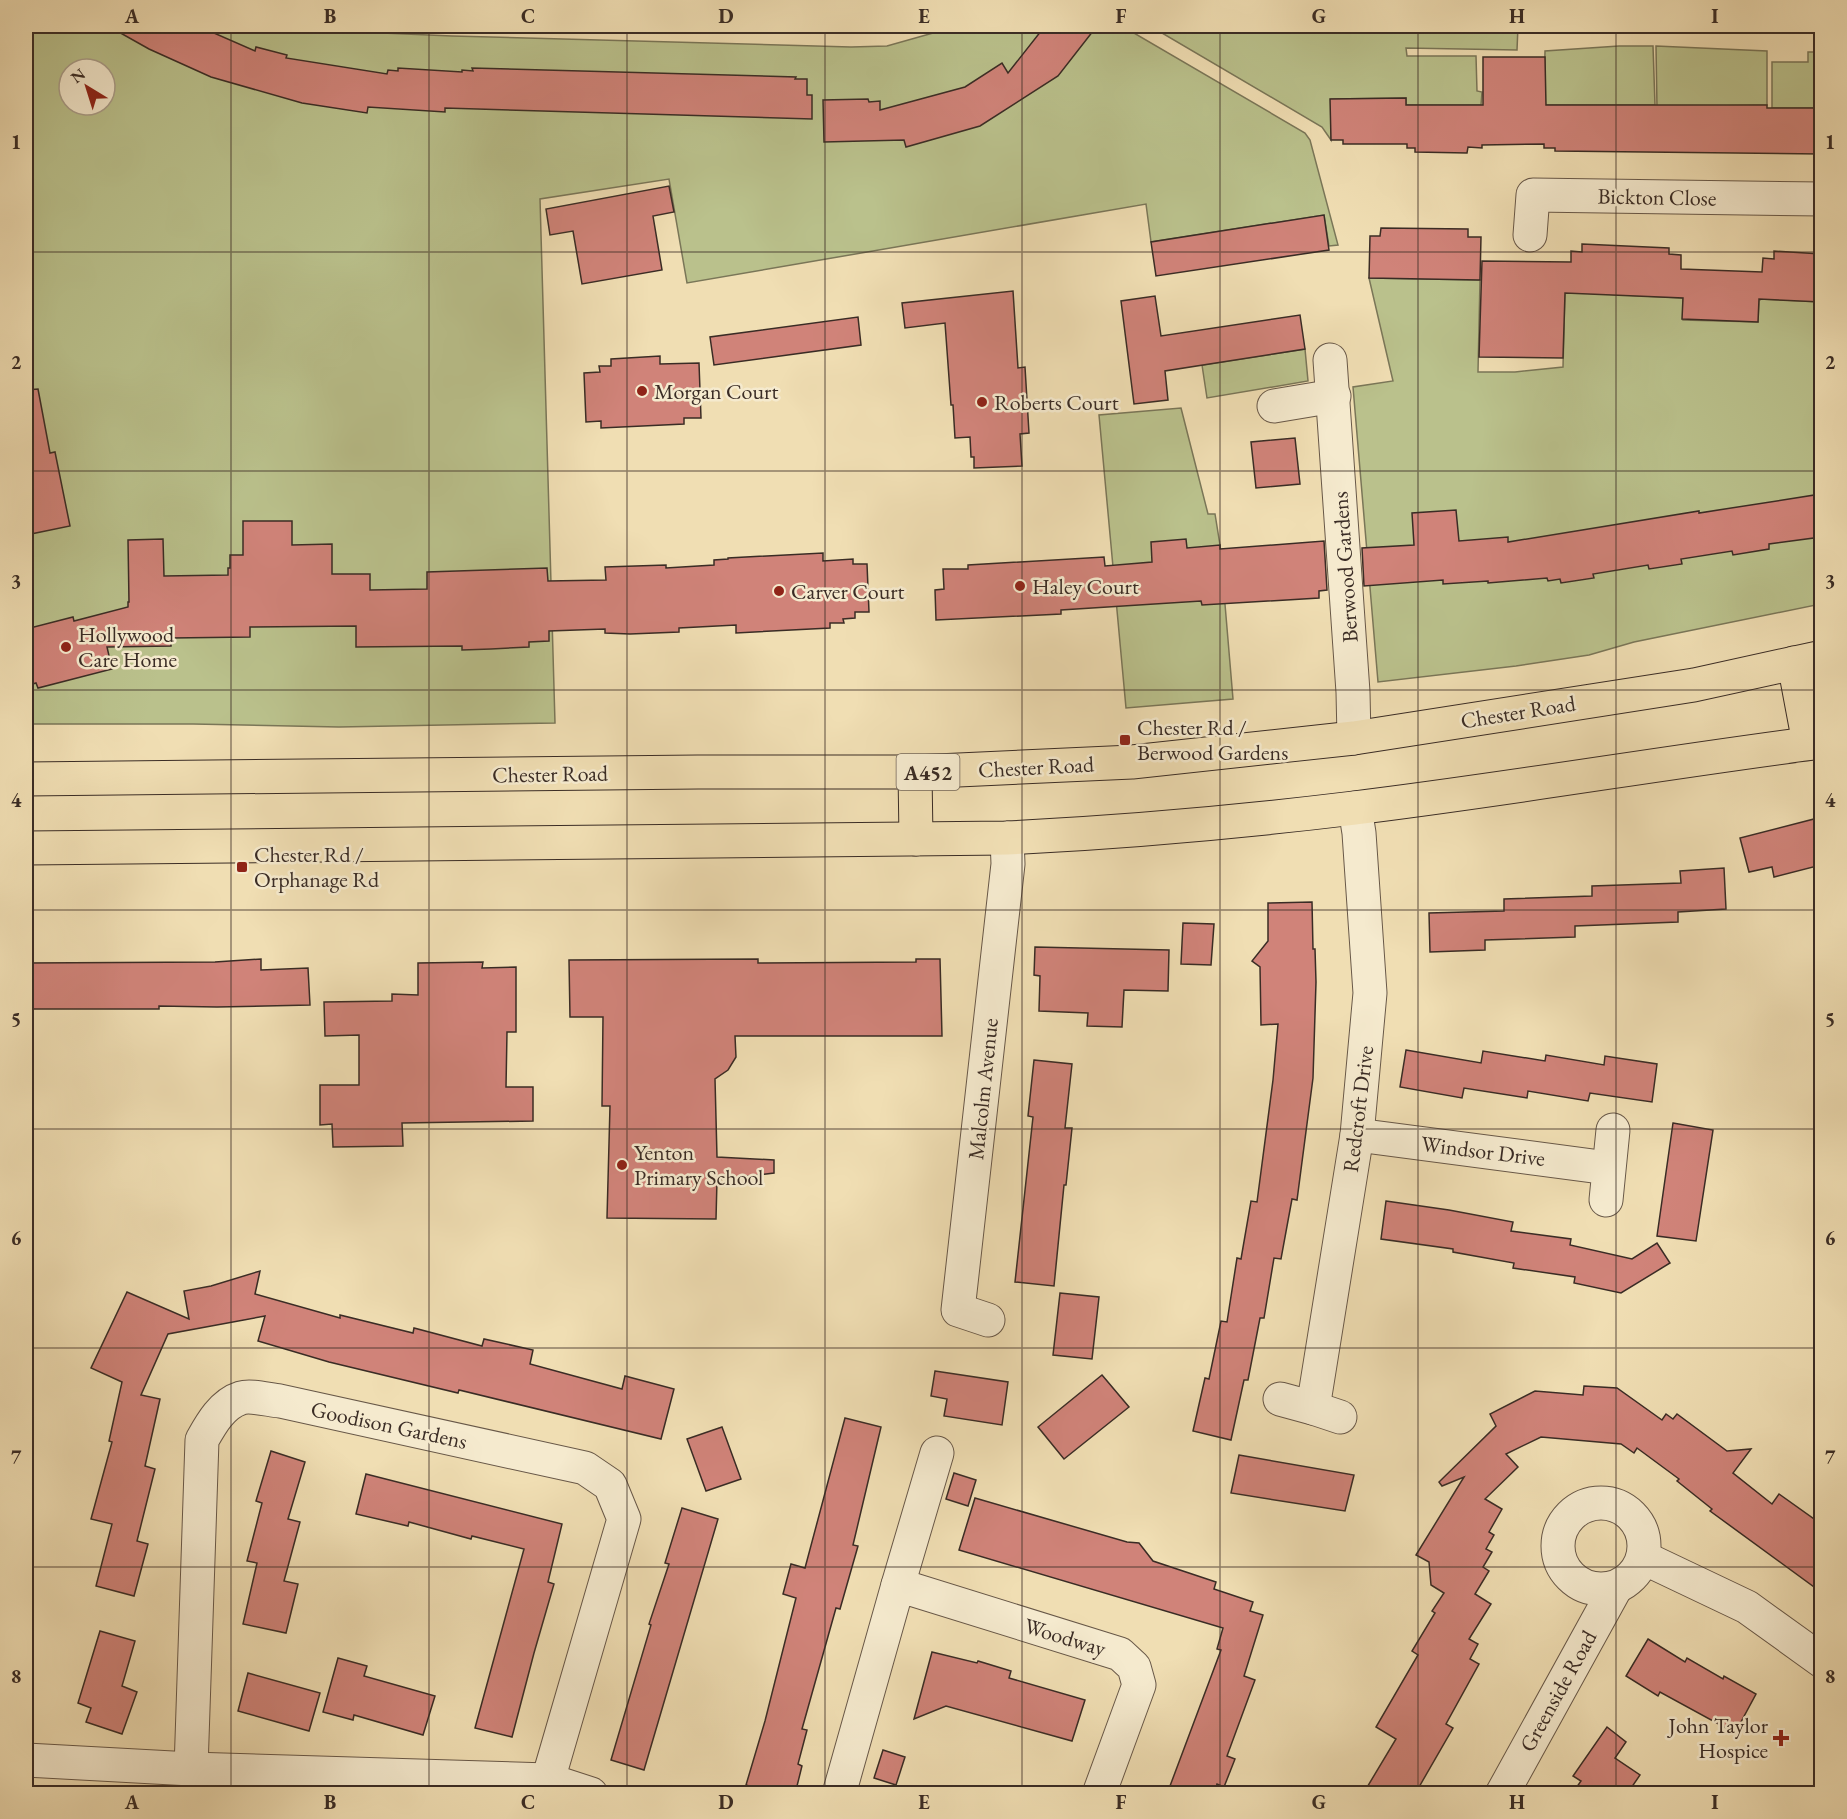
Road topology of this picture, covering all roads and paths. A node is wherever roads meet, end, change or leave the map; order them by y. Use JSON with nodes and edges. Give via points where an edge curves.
{"nodes":[{"id":1,"x":1821,"y":199,"type":"edge"},
{"id":2,"x":1530,"y":236,"type":"dead end"},
{"id":3,"x":1330,"y":360,"type":"dead end"},
{"id":4,"x":1334,"y":396,"type":"junction"},
{"id":5,"x":1274,"y":406,"type":"dead end"},
{"id":6,"x":1808,"y":660,"type":"edge"},
{"id":7,"x":1354,"y":738,"type":"junction"},
{"id":8,"x":1815,"y":742,"type":"edge"},
{"id":9,"x":915,"y":772,"type":"junction"},
{"id":10,"x":26,"y":779,"type":"edge"},
{"id":11,"x":1355,"y":808,"type":"junction"},
{"id":12,"x":1007,"y":838,"type":"junction"},
{"id":13,"x":916,"y":839,"type":"junction"},
{"id":14,"x":26,"y":848,"type":"edge"},
{"id":15,"x":1613,"y":1130,"type":"dead end"},
{"id":16,"x":1357,"y":1135,"type":"junction"},
{"id":17,"x":1608,"y":1168,"type":"junction"},
{"id":18,"x":1606,"y":1200,"type":"dead end"},
{"id":19,"x":987,"y":1320,"type":"dead end"},
{"id":20,"x":1280,"y":1399,"type":"dead end"},
{"id":21,"x":938,"y":1453,"type":"dead end"},
{"id":22,"x":1644,"y":1557,"type":"junction"},
{"id":23,"x":898,"y":1585,"type":"junction"},
{"id":24,"x":1615,"y":1589,"type":"junction"},
{"id":25,"x":1821,"y":1661,"type":"edge"},
{"id":26,"x":26,"y":1760,"type":"edge"},
{"id":27,"x":191,"y":1769,"type":"junction"},
{"id":28,"x":548,"y":1780,"type":"junction"},
{"id":29,"x":591,"y":1794,"type":"edge"},
{"id":30,"x":839,"y":1794,"type":"edge"},
{"id":31,"x":1099,"y":1794,"type":"edge"},
{"id":32,"x":1502,"y":1794,"type":"edge"}],
"edges":[{"from":1,"to":2,"type":"street","name":"Bickton Close","via":[[1533,195]]},
{"from":3,"to":4,"type":"street","name":"Berwood Gardens"},
{"from":4,"to":5,"type":"street"},
{"from":4,"to":7,"type":"street","name":"Berwood Gardens"},
{"from":6,"to":7,"type":"highway","name":"Chester Road","number":"A452","via":[[1694,685]]},
{"from":6,"to":8,"type":"highway"},
{"from":7,"to":9,"type":"highway","name":"Chester Road","number":"A452","via":[[1132,762]]},
{"from":8,"to":11,"type":"highway"},
{"from":9,"to":10,"type":"highway","name":"Chester Road","number":"A452"},
{"from":9,"to":13,"type":"highway"},
{"from":11,"to":12,"type":"highway"},
{"from":11,"to":16,"type":"street","name":"Redcroft Drive","via":[[1370,993]]},
{"from":12,"to":13,"type":"highway"},
{"from":12,"to":19,"type":"street","name":"Malcolm Avenue","via":[[1008,864],[958,1310]]},
{"from":13,"to":14,"type":"highway"},
{"from":15,"to":17,"type":"street"},
{"from":16,"to":17,"type":"street","name":"Windsor Drive"},
{"from":16,"to":20,"type":"street","name":"Redcroft Drive","via":[[1327,1412]]},
{"from":17,"to":18,"type":"street"},
{"from":21,"to":23,"type":"street"},
{"from":22,"to":24,"type":"street","name":"Greenside Road","via":[[1633,1577]]},
{"from":22,"to":24,"type":"street","via":[[1644,1536],[1636,1518],[1617,1505],[1591,1503],[1576,1510],[1560,1529],[1557,1551],[1561,1567],[1584,1588]]},
{"from":22,"to":25,"type":"street","via":[[1747,1607]]},
{"from":23,"to":30,"type":"street"},
{"from":23,"to":31,"type":"street","name":"Woodway","via":[[1120,1654],[1134,1667],[1139,1685]]},
{"from":24,"to":32,"type":"street","name":"Greenside Road"},
{"from":26,"to":27,"type":"street"},
{"from":27,"to":28,"type":"street"},
{"from":27,"to":28,"type":"street","name":"Goodison Gardens","via":[[202,1440],[213,1420],[242,1397],[280,1401],[585,1468],[610,1485],[624,1519]]},
{"from":28,"to":29,"type":"street"}]}
